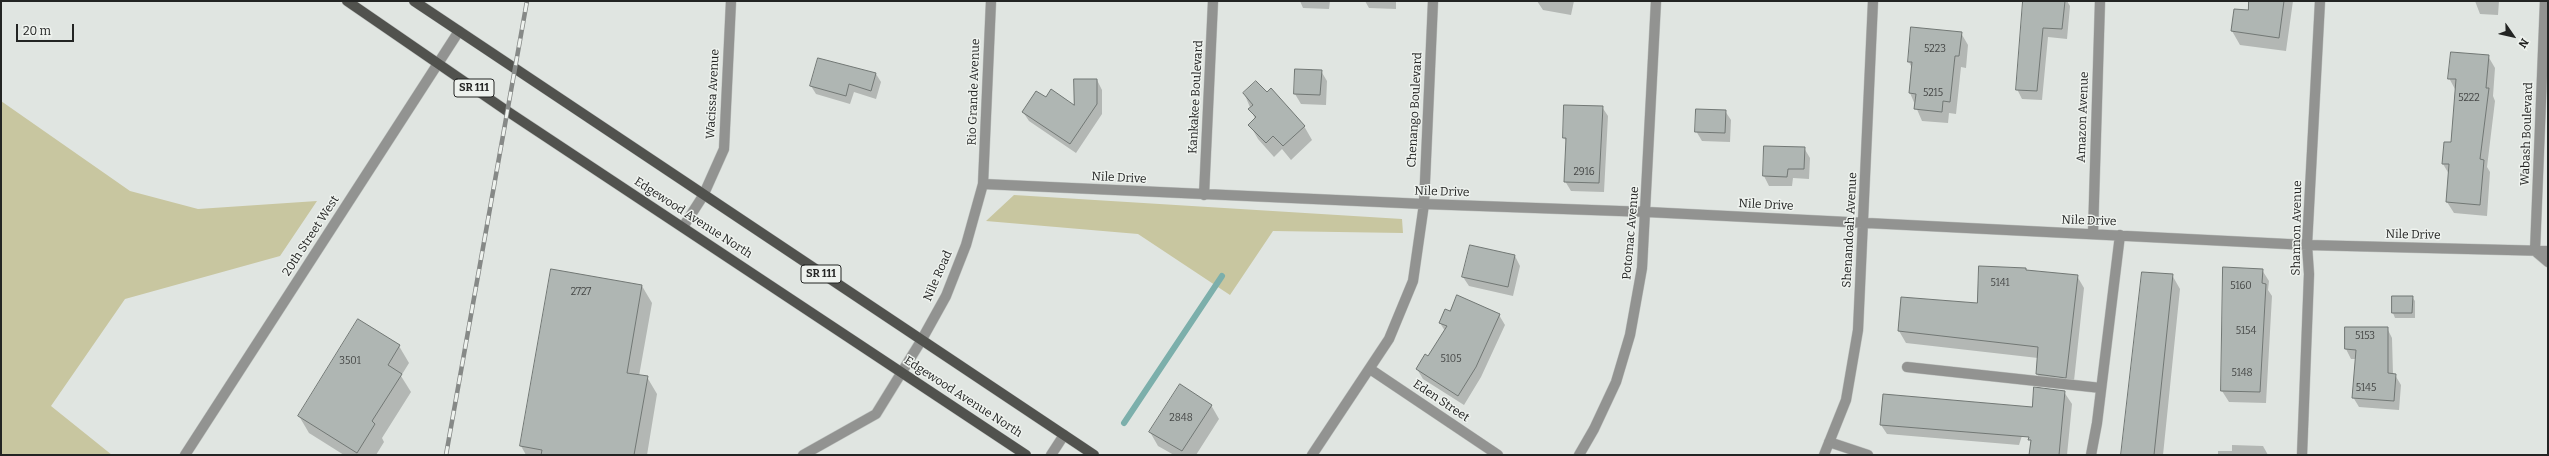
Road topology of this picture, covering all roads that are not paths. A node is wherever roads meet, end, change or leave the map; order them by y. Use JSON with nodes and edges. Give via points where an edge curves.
{"nodes":[{"id":1,"x":346,"y":1,"type":"edge"},
{"id":2,"x":414,"y":1,"type":"edge"},
{"id":3,"x":730,"y":1,"type":"edge"},
{"id":4,"x":990,"y":1,"type":"edge"},
{"id":5,"x":1213,"y":1,"type":"edge"},
{"id":6,"x":1434,"y":1,"type":"edge"},
{"id":7,"x":1656,"y":1,"type":"edge"},
{"id":8,"x":1873,"y":1,"type":"edge"},
{"id":9,"x":2100,"y":1,"type":"edge"},
{"id":10,"x":2320,"y":1,"type":"edge"},
{"id":11,"x":2545,"y":1,"type":"edge"},
{"id":12,"x":459,"y":31,"type":"junction"},
{"id":13,"x":438,"y":62,"type":"junction"},
{"id":14,"x":983,"y":184,"type":"junction"},
{"id":15,"x":1204,"y":195,"type":"junction"},
{"id":16,"x":703,"y":196,"type":"junction"},
{"id":17,"x":1424,"y":204,"type":"junction"},
{"id":18,"x":1647,"y":212,"type":"junction"},
{"id":19,"x":1864,"y":223,"type":"junction"},
{"id":20,"x":683,"y":227,"type":"junction"},
{"id":21,"x":2093,"y":234,"type":"junction"},
{"id":22,"x":2120,"y":235,"type":"junction"},
{"id":23,"x":2307,"y":245,"type":"junction"},
{"id":24,"x":2535,"y":251,"type":"junction"},
{"id":25,"x":2548,"y":251,"type":"edge"},
{"id":26,"x":2548,"y":262,"type":"edge"},
{"id":27,"x":921,"y":341,"type":"junction"},
{"id":28,"x":1907,"y":367,"type":"dead end"},
{"id":29,"x":1370,"y":370,"type":"junction"},
{"id":30,"x":901,"y":372,"type":"junction"},
{"id":31,"x":2102,"y":388,"type":"junction"},
{"id":32,"x":1064,"y":435,"type":"junction"},
{"id":33,"x":1829,"y":442,"type":"junction"},
{"id":34,"x":186,"y":455,"type":"edge"},
{"id":35,"x":803,"y":455,"type":"edge"},
{"id":36,"x":1026,"y":455,"type":"edge"},
{"id":37,"x":1051,"y":455,"type":"edge"},
{"id":38,"x":1094,"y":455,"type":"edge"},
{"id":39,"x":1312,"y":455,"type":"edge"},
{"id":40,"x":1498,"y":455,"type":"edge"},
{"id":41,"x":1579,"y":455,"type":"edge"},
{"id":42,"x":1824,"y":455,"type":"edge"},
{"id":43,"x":1868,"y":455,"type":"edge"},
{"id":44,"x":2091,"y":455,"type":"edge"},
{"id":45,"x":2302,"y":455,"type":"edge"}],
"edges":[{"from":1,"to":13,"type":"main road","name":"Edgewood Avenue North","number":"SR 111"},
{"from":2,"to":12,"type":"main road","name":"Edgewood Avenue North","number":"SR 111"},
{"from":3,"to":16,"type":"street","name":"Wacissa Avenue","via":[[724,149]]},
{"from":4,"to":14,"type":"street","name":"Rio Grande Avenue"},
{"from":5,"to":15,"type":"street","name":"Kankakee Boulevard"},
{"from":6,"to":17,"type":"street","name":"Chenango Boulevard"},
{"from":7,"to":18,"type":"street","name":"Potomac Avenue"},
{"from":8,"to":19,"type":"street","name":"Shenandoah Avenue"},
{"from":9,"to":21,"type":"street","name":"Amazon Avenue"},
{"from":10,"to":23,"type":"street","name":"Shannon Avenue"},
{"from":11,"to":24,"type":"street","name":"Wabash Boulevard"},
{"from":12,"to":13,"type":"street","name":"20th Street West"},
{"from":12,"to":16,"type":"main road","name":"Edgewood Avenue North","number":"SR 111"},
{"from":13,"to":20,"type":"main road","name":"Edgewood Avenue North","number":"SR 111","via":[[507,111]]},
{"from":13,"to":34,"type":"street","name":"20th Street West"},
{"from":14,"to":15,"type":"street","name":"Nile Drive"},
{"from":14,"to":27,"type":"street","name":"Nile Road","via":[[966,245],[946,296]]},
{"from":15,"to":17,"type":"street","name":"Nile Drive"},
{"from":16,"to":20,"type":"street","name":"Wacissa Avenue"},
{"from":16,"to":27,"type":"main road","name":"Edgewood Avenue North","number":"SR 111"},
{"from":17,"to":18,"type":"street","name":"Nile Drive"},
{"from":17,"to":29,"type":"street","name":"Chenango Boulevard","via":[[1413,281],[1389,339]]},
{"from":18,"to":19,"type":"street","name":"Nile Drive"},
{"from":18,"to":41,"type":"street","name":"Potomac Avenue","via":[[1642,268],[1630,335],[1616,382],[1594,430]]},
{"from":19,"to":21,"type":"street","name":"Nile Drive"},
{"from":19,"to":33,"type":"street","name":"Shenandoah Avenue","via":[[1858,330],[1846,400]]},
{"from":20,"to":30,"type":"main road","name":"Edgewood Avenue North","number":"SR 111"},
{"from":21,"to":22,"type":"street","name":"Nile Drive"},
{"from":22,"to":23,"type":"street","name":"Nile Drive"},
{"from":22,"to":31,"type":"street"},
{"from":23,"to":24,"type":"street","name":"Nile Drive"},
{"from":23,"to":45,"type":"street","name":"Shannon Avenue","via":[[2309,274]]},
{"from":24,"to":25,"type":"street","name":"Nile Drive"},
{"from":24,"to":26,"type":"street"},
{"from":27,"to":30,"type":"street","name":"Nile Road"},
{"from":27,"to":32,"type":"main road","name":"Edgewood Avenue North","number":"SR 111"},
{"from":28,"to":31,"type":"street"},
{"from":29,"to":39,"type":"street","name":"Chenango Boulevard"},
{"from":29,"to":40,"type":"street","name":"Eden Street"},
{"from":30,"to":35,"type":"street","name":"Nile Road","via":[[876,414]]},
{"from":30,"to":36,"type":"main road","name":"Edgewood Avenue North","number":"SR 111"},
{"from":31,"to":44,"type":"street"},
{"from":32,"to":37,"type":"street"},
{"from":32,"to":38,"type":"main road","name":"Edgewood Avenue North","number":"SR 111"},
{"from":33,"to":42,"type":"street","name":"Shenandoah Avenue"},
{"from":33,"to":43,"type":"street"}]}
